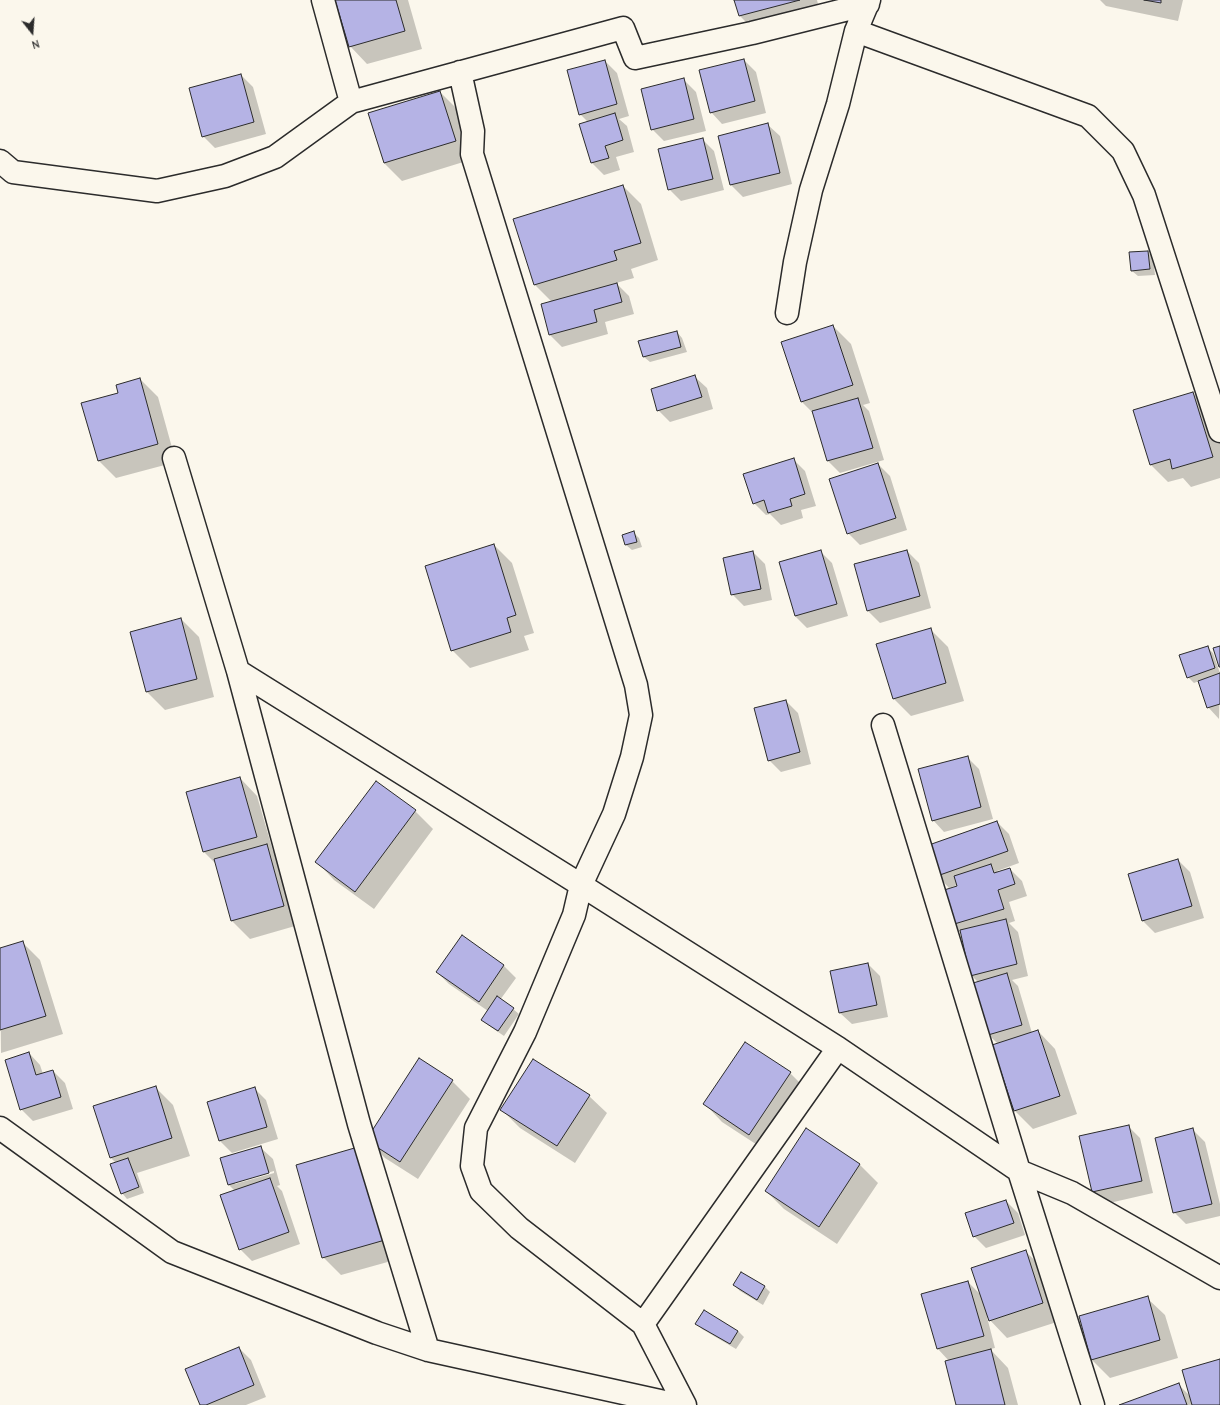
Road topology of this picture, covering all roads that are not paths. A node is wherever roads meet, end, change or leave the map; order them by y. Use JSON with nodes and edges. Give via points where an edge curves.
{"nodes":[{"id":1,"x":323,"y":0,"type":"edge"},
{"id":2,"x":868,"y":2,"type":"edge"},
{"id":3,"x":856,"y":31,"type":"junction"},
{"id":4,"x":460,"y":72,"type":"junction"},
{"id":5,"x":351,"y":102,"type":"junction"},
{"id":6,"x":0,"y":160,"type":"edge"},
{"id":7,"x":787,"y":313,"type":"dead end"},
{"id":8,"x":1220,"y":431,"type":"edge"},
{"id":9,"x":174,"y":458,"type":"dead end"},
{"id":10,"x":238,"y":671,"type":"junction"},
{"id":11,"x":883,"y":725,"type":"dead end"},
{"id":12,"x":581,"y":885,"type":"junction"},
{"id":13,"x":838,"y":1048,"type":"junction"},
{"id":14,"x":0,"y":1128,"type":"edge"},
{"id":15,"x":1019,"y":1171,"type":"junction"},
{"id":16,"x":1220,"y":1278,"type":"edge"},
{"id":17,"x":643,"y":1324,"type":"junction"},
{"id":18,"x":428,"y":1350,"type":"junction"},
{"id":19,"x":678,"y":1405,"type":"edge"},
{"id":20,"x":685,"y":1405,"type":"edge"},
{"id":21,"x":1093,"y":1405,"type":"edge"}],
"edges":[{"from":1,"to":5,"type":"street"},
{"from":2,"to":3,"type":"street"},
{"from":2,"to":4,"type":"street","via":[[752,33],[635,58],[623,28]]},
{"from":3,"to":7,"type":"street","via":[[838,104],[811,190]]},
{"from":3,"to":8,"type":"street","via":[[1088,116],[1123,151],[1144,195]]},
{"from":4,"to":5,"type":"street"},
{"from":4,"to":12,"type":"street","via":[[474,131],[472,154],[636,686],[641,715],[632,757],[614,814]]},
{"from":5,"to":6,"type":"street","via":[[275,157],[225,176],[157,191],[13,172]]},
{"from":9,"to":10,"type":"street"},
{"from":10,"to":12,"type":"street"},
{"from":10,"to":18,"type":"street","via":[[359,1124]]},
{"from":11,"to":15,"type":"street"},
{"from":12,"to":13,"type":"street"},
{"from":12,"to":17,"type":"street","via":[[574,915],[525,1032],[476,1128],[472,1166],[481,1191],[519,1228]]},
{"from":13,"to":15,"type":"street"},
{"from":13,"to":17,"type":"street"},
{"from":14,"to":18,"type":"street","via":[[172,1252],[377,1333]]},
{"from":15,"to":16,"type":"street","via":[[1072,1193]]},
{"from":15,"to":21,"type":"street"},
{"from":17,"to":20,"type":"street"},
{"from":18,"to":19,"type":"street"}]}
